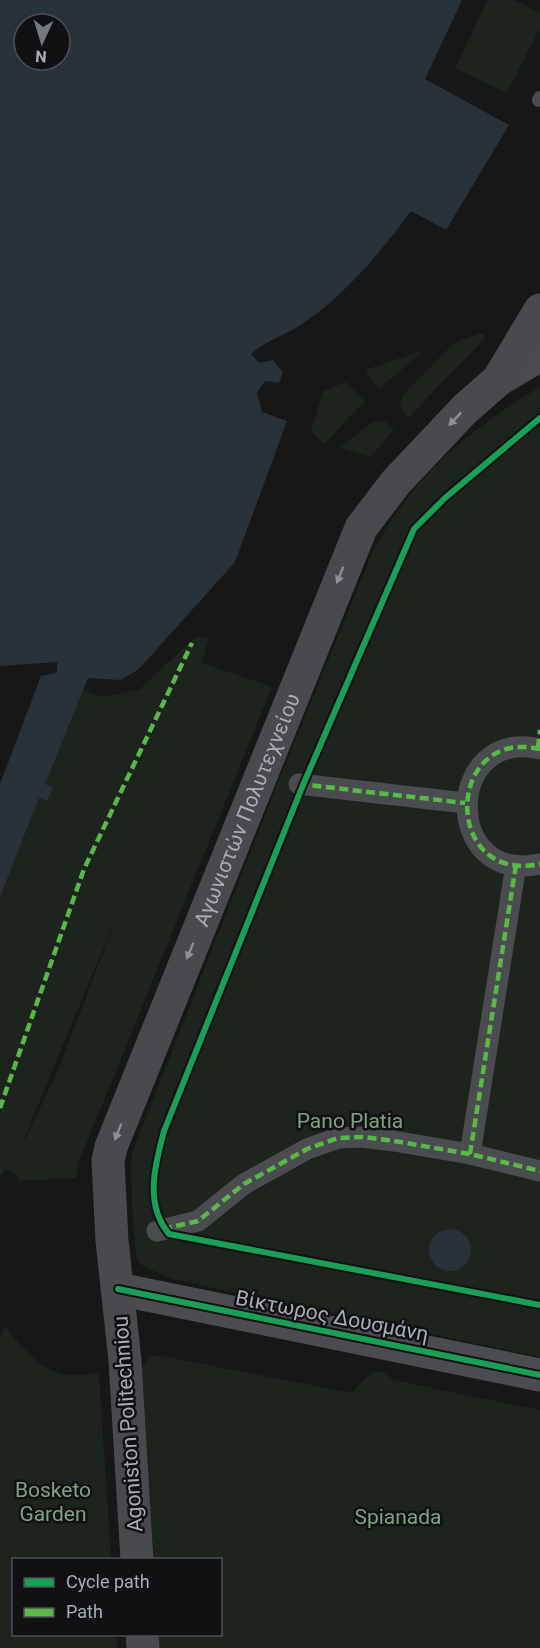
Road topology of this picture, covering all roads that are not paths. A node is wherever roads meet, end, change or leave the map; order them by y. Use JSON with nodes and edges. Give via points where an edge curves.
{"nodes":[{"id":1,"x":540,"y":310,"type":"edge"},
{"id":2,"x":540,"y":355,"type":"edge"},
{"id":3,"x":498,"y":380,"type":"junction"},
{"id":4,"x":539,"y":743,"type":"edge"},
{"id":5,"x":299,"y":784,"type":"dead end"},
{"id":6,"x":465,"y":803,"type":"junction"},
{"id":7,"x":540,"y":864,"type":"edge"},
{"id":8,"x":516,"y":865,"type":"junction"},
{"id":9,"x":470,"y":1154,"type":"junction"},
{"id":10,"x":540,"y":1171,"type":"edge"},
{"id":11,"x":157,"y":1231,"type":"dead end"},
{"id":12,"x":118,"y":1289,"type":"junction"},
{"id":13,"x":540,"y":1375,"type":"edge"},
{"id":14,"x":127,"y":1394,"type":"junction"},
{"id":15,"x":137,"y":1558,"type":"edge"},
{"id":16,"x":150,"y":1558,"type":"edge"}],
"edges":[{"from":1,"to":3,"type":"main road","name":"Αγωνιστών Πολυτεχνείου"},
{"from":2,"to":3,"type":"street"},
{"from":3,"to":12,"type":"main road","name":"Αγωνιστών Πολυτεχνείου","one_way":true,"via":[[465,409],[383,496],[361,528],[342,570],[111,1147],[108,1161]]},
{"from":4,"to":6,"type":"street","via":[[510,749],[484,763],[468,788]]},
{"from":5,"to":6,"type":"street"},
{"from":6,"to":8,"type":"street","via":[[469,828],[480,846],[496,859]]},
{"from":7,"to":8,"type":"street"},
{"from":8,"to":9,"type":"street"},
{"from":9,"to":10,"type":"street"},
{"from":9,"to":11,"type":"street","via":[[370,1138],[331,1140],[244,1184],[198,1221]]},
{"from":12,"to":13,"type":"street","name":"Βίκτωρος Δουσμάνη"},
{"from":12,"to":14,"type":"main road","name":"Agoniston Politechniou"},
{"from":14,"to":15,"type":"main road","name":"Agoniston Politechniou"},
{"from":14,"to":16,"type":"lane","via":[[140,1401]]}]}
